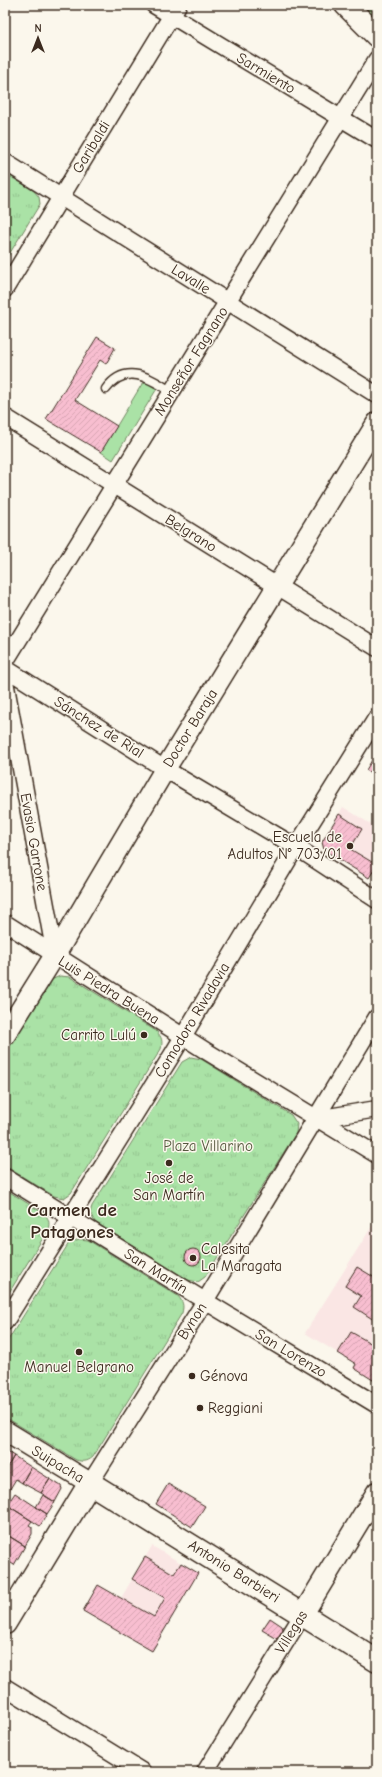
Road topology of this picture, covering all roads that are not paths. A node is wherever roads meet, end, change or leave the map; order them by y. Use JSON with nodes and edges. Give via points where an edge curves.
{"nodes":[{"id":1,"x":154,"y":5,"type":"edge"},
{"id":2,"x":346,"y":5,"type":"edge"},
{"id":3,"x":175,"y":10,"type":"edge"},
{"id":4,"x":377,"y":36,"type":"edge"},
{"id":5,"x":377,"y":59,"type":"edge"},
{"id":6,"x":341,"y":118,"type":"junction"},
{"id":7,"x":377,"y":140,"type":"edge"},
{"id":8,"x":5,"y":162,"type":"edge"},
{"id":9,"x":61,"y":197,"type":"junction"},
{"id":10,"x":5,"y":289,"type":"edge"},
{"id":11,"x":228,"y":303,"type":"junction"},
{"id":12,"x":106,"y":389,"type":"dead end"},
{"id":13,"x":172,"y":392,"type":"junction"},
{"id":14,"x":377,"y":395,"type":"edge"},
{"id":15,"x":5,"y":417,"type":"edge"},
{"id":16,"x":377,"y":423,"type":"edge"},
{"id":17,"x":114,"y":485,"type":"junction"},
{"id":18,"x":277,"y":586,"type":"junction"},
{"id":19,"x":377,"y":648,"type":"edge"},
{"id":20,"x":5,"y":662,"type":"edge"},
{"id":21,"x":5,"y":668,"type":"edge"},
{"id":22,"x":5,"y":682,"type":"edge"},
{"id":23,"x":377,"y":718,"type":"edge"},
{"id":24,"x":165,"y":769,"type":"junction"},
{"id":25,"x":296,"y":847,"type":"junction"},
{"id":26,"x":377,"y":900,"type":"edge"},
{"id":27,"x":5,"y":923,"type":"edge"},
{"id":28,"x":55,"y":955,"type":"junction"},
{"id":29,"x":377,"y":1017,"type":"edge"},
{"id":30,"x":5,"y":1035,"type":"edge"},
{"id":31,"x":183,"y":1036,"type":"junction"},
{"id":32,"x":377,"y":1109,"type":"edge"},
{"id":33,"x":316,"y":1119,"type":"junction"},
{"id":34,"x":377,"y":1155,"type":"edge"},
{"id":35,"x":5,"y":1177,"type":"edge"},
{"id":36,"x":71,"y":1217,"type":"junction"},
{"id":37,"x":205,"y":1301,"type":"junction"},
{"id":38,"x":5,"y":1322,"type":"edge"},
{"id":39,"x":377,"y":1405,"type":"edge"},
{"id":40,"x":5,"y":1431,"type":"edge"},
{"id":41,"x":90,"y":1483,"type":"junction"},
{"id":42,"x":377,"y":1492,"type":"edge"},
{"id":43,"x":303,"y":1614,"type":"junction"},
{"id":44,"x":5,"y":1623,"type":"edge"},
{"id":45,"x":377,"y":1661,"type":"edge"},
{"id":46,"x":5,"y":1687,"type":"edge"},
{"id":47,"x":143,"y":1772,"type":"edge"},
{"id":48,"x":205,"y":1772,"type":"edge"}],
"edges":[{"from":1,"to":3,"type":"street","name":"Sarmiento"},
{"from":2,"to":4,"type":"main road"},
{"from":3,"to":6,"type":"street","name":"Sarmiento"},
{"from":3,"to":9,"type":"street","name":"Garibaldi"},
{"from":5,"to":6,"type":"street","name":"Monseñor Fagnano"},
{"from":6,"to":7,"type":"street","name":"Sarmiento"},
{"from":6,"to":11,"type":"street","name":"Monseñor Fagnano"},
{"from":8,"to":9,"type":"street","name":"Lavalle"},
{"from":9,"to":10,"type":"street","name":"Garibaldi"},
{"from":9,"to":11,"type":"street","name":"Lavalle"},
{"from":11,"to":13,"type":"street","name":"Monseñor Fagnano"},
{"from":11,"to":14,"type":"street","name":"Lavalle"},
{"from":12,"to":13,"type":"lane","via":[[112,380],[130,374],[151,379]]},
{"from":13,"to":17,"type":"street","name":"Monseñor Fagnano"},
{"from":15,"to":17,"type":"street","name":"Belgrano"},
{"from":16,"to":18,"type":"street","name":"Doctor Baraja"},
{"from":17,"to":18,"type":"street","name":"Belgrano"},
{"from":17,"to":20,"type":"street","name":"Monseñor Fagnano"},
{"from":18,"to":19,"type":"street","name":"Belgrano"},
{"from":18,"to":24,"type":"street","name":"Doctor Baraja"},
{"from":21,"to":24,"type":"street","name":"Sánchez de Rial"},
{"from":22,"to":28,"type":"street","name":"Evasio Garrone"},
{"from":23,"to":25,"type":"street","name":"Comodoro Rivadavia"},
{"from":24,"to":25,"type":"street","name":"Sánchez de Rial"},
{"from":24,"to":28,"type":"street","name":"Doctor Baraja"},
{"from":25,"to":26,"type":"street","name":"Sánchez de Rial"},
{"from":25,"to":31,"type":"street","name":"Comodoro Rivadavia"},
{"from":27,"to":28,"type":"street","name":"Luis Piedra Buena"},
{"from":28,"to":30,"type":"street","name":"Doctor Baraja"},
{"from":28,"to":31,"type":"street","name":"Luis Piedra Buena"},
{"from":29,"to":33,"type":"street","name":"Bynon"},
{"from":31,"to":33,"type":"street","name":"Luis Piedra Buena"},
{"from":31,"to":36,"type":"street","name":"Comodoro Rivadavia"},
{"from":32,"to":33,"type":"street"},
{"from":33,"to":34,"type":"street","name":"Luis Piedra Buena"},
{"from":33,"to":37,"type":"street","name":"Bynon"},
{"from":35,"to":36,"type":"street","name":"San Martín"},
{"from":36,"to":37,"type":"street","name":"San Martín"},
{"from":36,"to":38,"type":"street","name":"Comodoro Rivadavia"},
{"from":37,"to":39,"type":"street","name":"San Lorenzo"},
{"from":37,"to":41,"type":"street","name":"Bynon"},
{"from":40,"to":41,"type":"street","name":"Suipacha"},
{"from":41,"to":43,"type":"main road","name":"Antonio Barbieri"},
{"from":41,"to":44,"type":"main road","name":"Bynon"},
{"from":42,"to":43,"type":"street","name":"Villegas"},
{"from":43,"to":45,"type":"main road","name":"Antonio Barbieri"},
{"from":43,"to":48,"type":"street","name":"Villegas"},
{"from":46,"to":47,"type":"street"}]}
